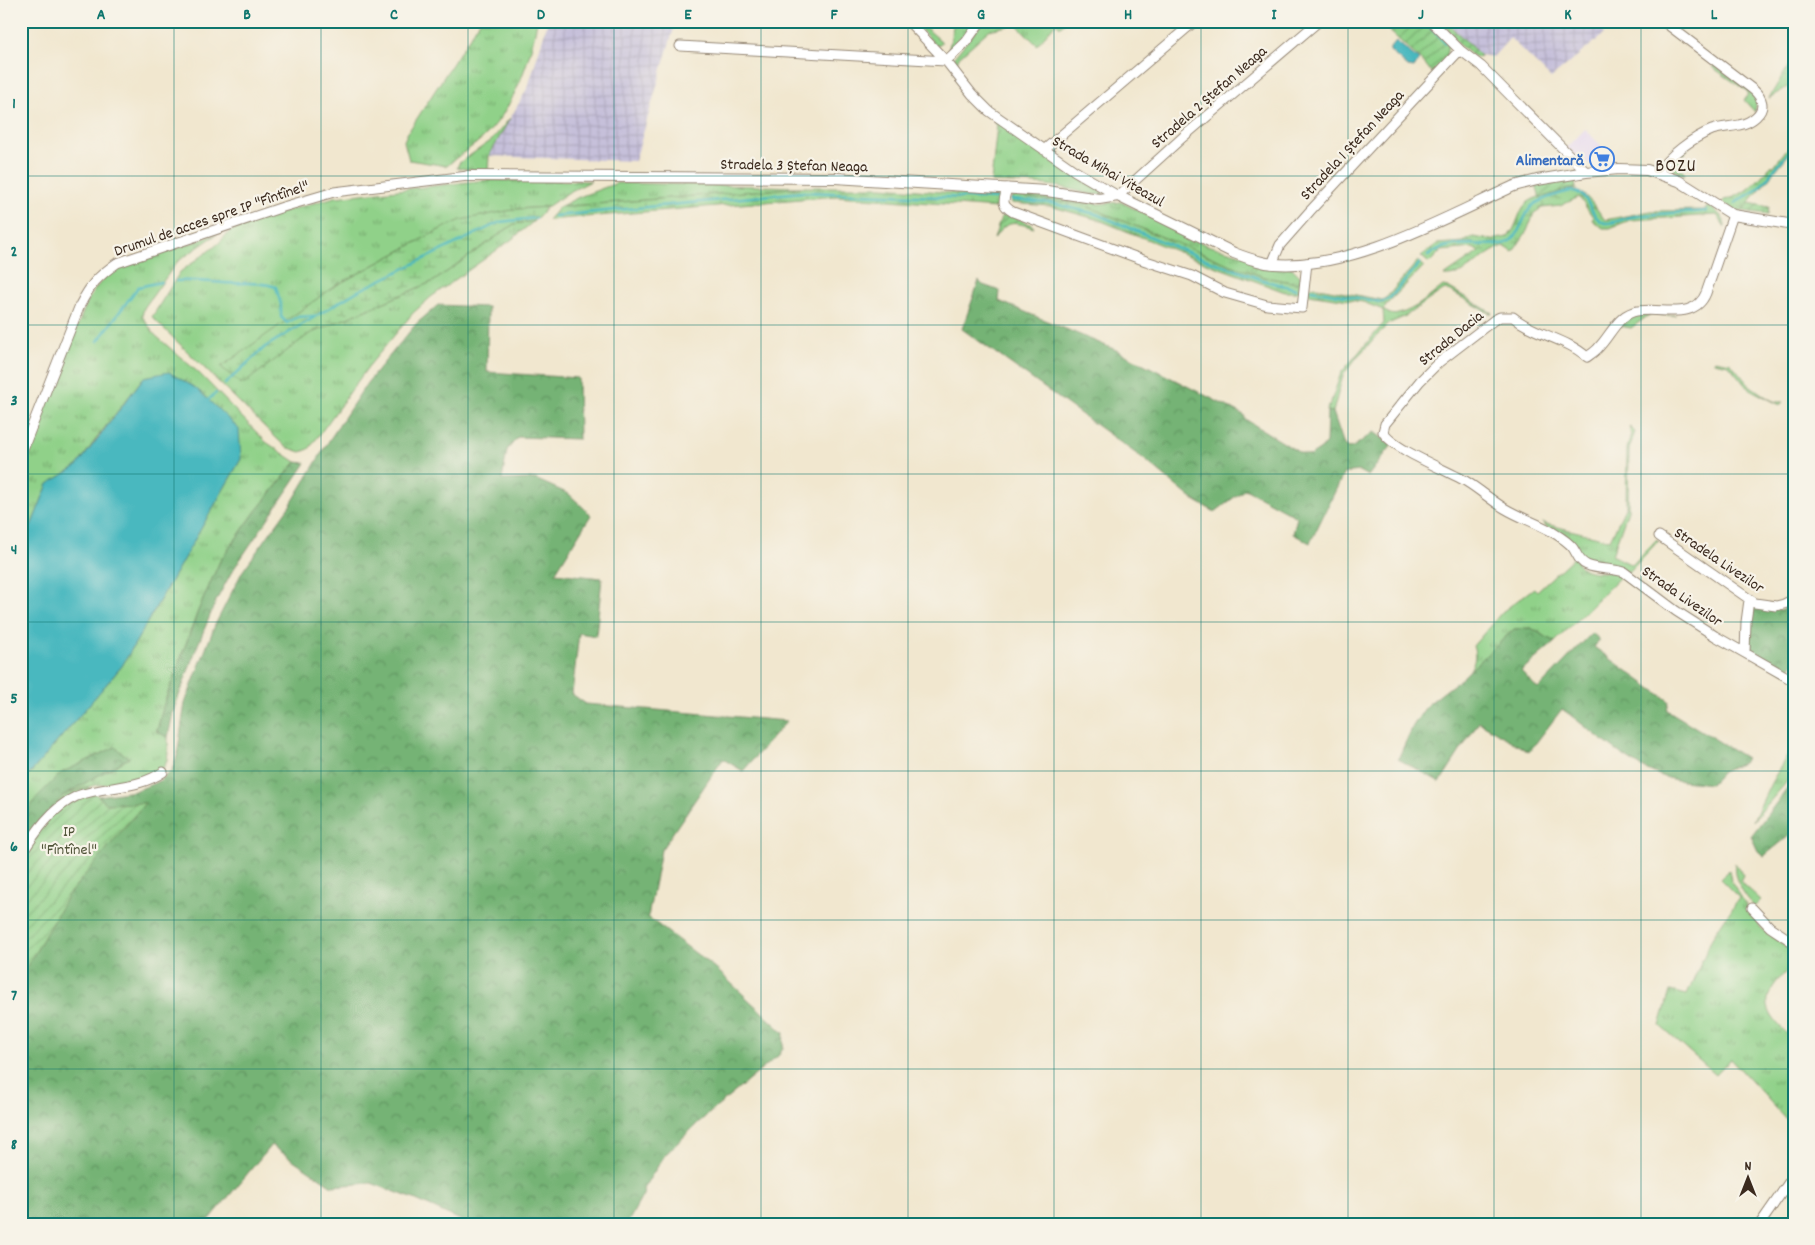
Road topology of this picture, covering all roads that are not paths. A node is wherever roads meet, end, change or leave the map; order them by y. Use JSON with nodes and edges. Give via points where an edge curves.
{"nodes":[{"id":1,"x":908,"y":21,"type":"edge"},
{"id":2,"x":981,"y":21,"type":"edge"},
{"id":3,"x":1195,"y":21,"type":"edge"},
{"id":4,"x":1320,"y":21,"type":"edge"},
{"id":5,"x":1431,"y":21,"type":"edge"},
{"id":6,"x":1663,"y":21,"type":"edge"},
{"id":7,"x":680,"y":46,"type":"dead end"},
{"id":8,"x":1460,"y":50,"type":"junction"},
{"id":9,"x":946,"y":61,"type":"junction"},
{"id":10,"x":1044,"y":150,"type":"junction"},
{"id":11,"x":1586,"y":172,"type":"junction"},
{"id":12,"x":1658,"y":173,"type":"junction"},
{"id":13,"x":468,"y":176,"type":"joint"},
{"id":14,"x":1007,"y":188,"type":"junction"},
{"id":15,"x":1118,"y":196,"type":"junction"},
{"id":16,"x":1733,"y":215,"type":"junction"},
{"id":17,"x":1794,"y":225,"type":"edge"},
{"id":18,"x":1307,"y":263,"type":"junction"},
{"id":19,"x":1272,"y":264,"type":"junction"},
{"id":20,"x":21,"y":454,"type":"edge"},
{"id":21,"x":1659,"y":536,"type":"dead end"},
{"id":22,"x":1602,"y":568,"type":"joint"},
{"id":23,"x":1794,"y":599,"type":"edge"},
{"id":24,"x":1749,"y":600,"type":"junction"},
{"id":25,"x":1745,"y":653,"type":"junction"},
{"id":26,"x":1794,"y":681,"type":"edge"},
{"id":27,"x":163,"y":772,"type":"dead end"},
{"id":28,"x":21,"y":855,"type":"edge"},
{"id":29,"x":1752,"y":908,"type":"dead end"},
{"id":30,"x":1794,"y":943,"type":"edge"},
{"id":31,"x":1794,"y":1175,"type":"edge"},
{"id":32,"x":1760,"y":1224,"type":"edge"}],
"edges":[{"from":1,"to":9,"type":"street","name":"Strada Mihai Viteazul"},
{"from":2,"to":9,"type":"street"},
{"from":3,"to":10,"type":"street"},
{"from":4,"to":15,"type":"street","name":"Stradela 2 Ștefan Neaga"},
{"from":5,"to":8,"type":"street"},
{"from":6,"to":12,"type":"street","via":[[1751,88],[1761,99],[1762,110],[1740,125],[1705,133],[1670,157]]},
{"from":7,"to":9,"type":"street"},
{"from":8,"to":11,"type":"street","via":[[1481,66]]},
{"from":8,"to":19,"type":"street","name":"Stradela 1 Ștefan Neaga","via":[[1310,210],[1280,245]]},
{"from":9,"to":10,"type":"street","name":"Strada Mihai Viteazul","via":[[989,111]]},
{"from":10,"to":15,"type":"street","name":"Strada Mihai Viteazul"},
{"from":11,"to":12,"type":"street","name":"Strada Mihai Viteazul","via":[[1635,168]]},
{"from":11,"to":18,"type":"street","name":"Strada Mihai Viteazul","via":[[1514,186],[1403,237],[1344,256]]},
{"from":12,"to":16,"type":"street","name":"Strada Mihai Viteazul","via":[[1685,185]]},
{"from":13,"to":14,"type":"street","name":"Stradela 3 Ștefan Neaga","via":[[835,178]]},
{"from":13,"to":20,"type":"street","name":"Drumul de acces spre IP \"Fîntînel\"","via":[[334,192],[283,206],[117,263],[91,284],[80,305]]},
{"from":14,"to":15,"type":"street","name":"Stradela 3 Ștefan Neaga","via":[[1048,190],[1099,199]]},
{"from":14,"to":18,"type":"street","via":[[1003,204],[1013,212],[1192,276],[1225,293],[1267,305],[1302,308]]},
{"from":15,"to":19,"type":"street","name":"Strada Mihai Viteazul","via":[[1234,253]]},
{"from":16,"to":17,"type":"street","name":"Strada Mihai Viteazul"},
{"from":16,"to":22,"type":"street","name":"Strada Dacia","via":[[1706,293],[1697,306],[1626,315],[1599,348],[1587,357],[1578,349],[1522,325],[1513,317],[1496,318],[1438,363],[1383,428],[1385,436],[1396,444],[1466,481],[1521,518],[1562,537],[1585,564]]},
{"from":18,"to":19,"type":"street","name":"Strada Mihai Viteazul"},
{"from":21,"to":24,"type":"street","name":"Stradela Livezilor"},
{"from":22,"to":25,"type":"street","name":"Strada Livezilor","via":[[1624,572],[1676,612]]},
{"from":23,"to":24,"type":"street","name":"Stradela Livezilor","via":[[1776,606]]},
{"from":24,"to":25,"type":"street","name":"Strada Livezilor"},
{"from":25,"to":26,"type":"street","name":"Strada Livezilor"},
{"from":27,"to":28,"type":"street","via":[[146,781],[77,796],[51,815]]},
{"from":29,"to":30,"type":"street","via":[[1770,928]]},
{"from":31,"to":32,"type":"street"}]}
